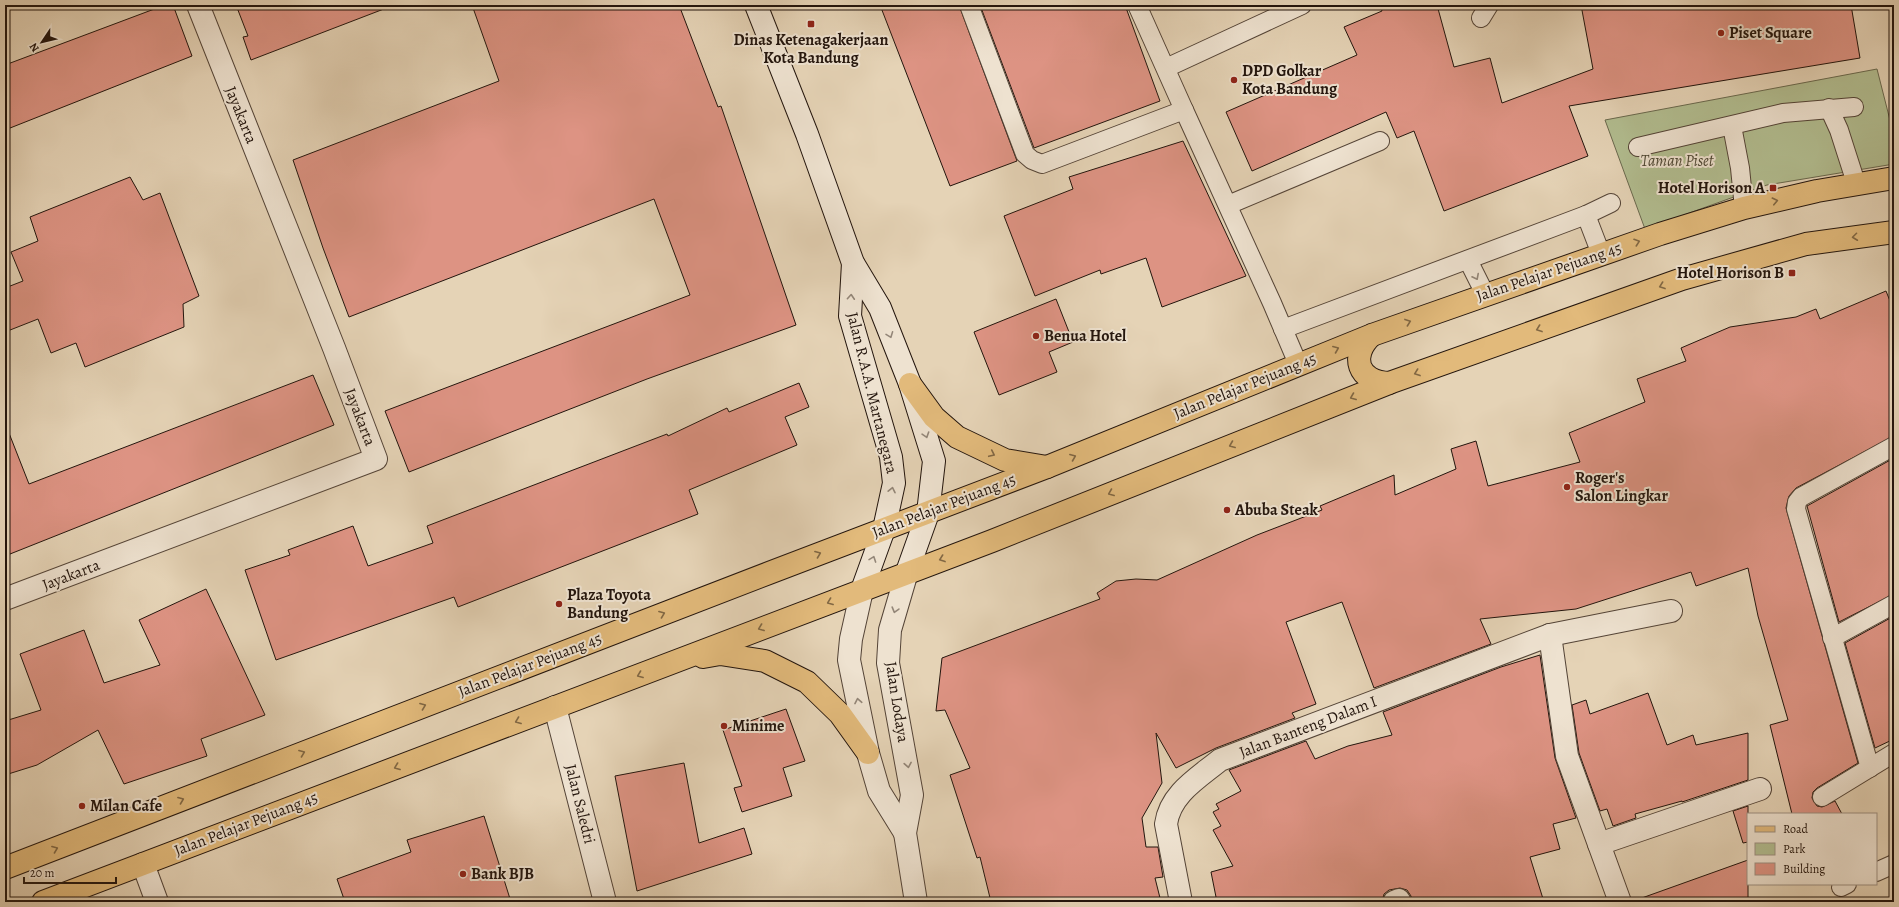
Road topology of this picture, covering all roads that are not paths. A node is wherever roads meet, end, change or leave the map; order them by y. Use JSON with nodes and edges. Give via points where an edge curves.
{"nodes":[{"id":1,"x":198,"y":5,"type":"edge"},
{"id":2,"x":756,"y":5,"type":"edge"},
{"id":3,"x":969,"y":5,"type":"edge"},
{"id":4,"x":1136,"y":5,"type":"edge"},
{"id":5,"x":1302,"y":5,"type":"edge"},
{"id":6,"x":1166,"y":68,"type":"junction"},
{"id":7,"x":1854,"y":107,"type":"dead end"},
{"id":8,"x":1828,"y":108,"type":"junction"},
{"id":9,"x":1184,"y":110,"type":"junction"},
{"id":10,"x":1732,"y":126,"type":"junction"},
{"id":11,"x":1380,"y":141,"type":"dead end"},
{"id":12,"x":1638,"y":147,"type":"dead end"},
{"id":13,"x":1894,"y":178,"type":"edge"},
{"id":14,"x":1856,"y":183,"type":"junction"},
{"id":15,"x":1610,"y":203,"type":"dead end"},
{"id":16,"x":1228,"y":205,"type":"junction"},
{"id":17,"x":1744,"y":208,"type":"junction"},
{"id":18,"x":1586,"y":215,"type":"junction"},
{"id":19,"x":1894,"y":232,"type":"edge"},
{"id":20,"x":1601,"y":254,"type":"junction"},
{"id":21,"x":1468,"y":260,"type":"junction"},
{"id":22,"x":853,"y":263,"type":"junction"},
{"id":23,"x":1485,"y":294,"type":"junction"},
{"id":24,"x":1283,"y":329,"type":"junction"},
{"id":25,"x":1372,"y":335,"type":"junction"},
{"id":26,"x":1298,"y":364,"type":"junction"},
{"id":27,"x":1389,"y":383,"type":"junction"},
{"id":28,"x":910,"y":384,"type":"junction"},
{"id":29,"x":1894,"y":446,"type":"edge"},
{"id":30,"x":1047,"y":467,"type":"junction"},
{"id":31,"x":928,"y":513,"type":"junction"},
{"id":32,"x":884,"y":529,"type":"junction"},
{"id":33,"x":906,"y":572,"type":"junction"},
{"id":34,"x":862,"y":590,"type":"junction"},
{"id":35,"x":5,"y":599,"type":"edge"},
{"id":36,"x":1894,"y":604,"type":"edge"},
{"id":37,"x":1671,"y":611,"type":"dead end"},
{"id":38,"x":1550,"y":635,"type":"junction"},
{"id":39,"x":1832,"y":638,"type":"junction"},
{"id":40,"x":675,"y":661,"type":"junction"},
{"id":41,"x":555,"y":707,"type":"junction"},
{"id":42,"x":868,"y":753,"type":"junction"},
{"id":43,"x":1894,"y":753,"type":"edge"},
{"id":44,"x":1870,"y":768,"type":"junction"},
{"id":45,"x":1760,"y":789,"type":"dead end"},
{"id":46,"x":1822,"y":797,"type":"dead end"},
{"id":47,"x":905,"y":833,"type":"junction"},
{"id":48,"x":1599,"y":844,"type":"junction"},
{"id":49,"x":143,"y":864,"type":"junction"},
{"id":50,"x":1894,"y":864,"type":"edge"},
{"id":51,"x":5,"y":868,"type":"edge"},
{"id":52,"x":1877,"y":872,"type":"edge"},
{"id":53,"x":43,"y":902,"type":"edge"},
{"id":54,"x":157,"y":902,"type":"edge"},
{"id":55,"x":605,"y":902,"type":"edge"},
{"id":56,"x":916,"y":902,"type":"edge"},
{"id":57,"x":1181,"y":902,"type":"edge"},
{"id":58,"x":1620,"y":902,"type":"edge"}],
"edges":[{"from":1,"to":35,"type":"street","name":"Jayakarta","via":[[376,459]]},
{"from":2,"to":22,"type":"street","name":"Jalan R.A.A. Martanegara","via":[[807,134]]},
{"from":3,"to":9,"type":"lane","via":[[1025,154],[1032,160],[1042,164]]},
{"from":4,"to":6,"type":"lane"},
{"from":5,"to":6,"type":"lane"},
{"from":6,"to":9,"type":"lane"},
{"from":7,"to":8,"type":"lane"},
{"from":8,"to":10,"type":"lane","via":[[1783,113]]},
{"from":8,"to":14,"type":"lane"},
{"from":9,"to":16,"type":"lane"},
{"from":10,"to":12,"type":"lane"},
{"from":10,"to":17,"type":"lane"},
{"from":11,"to":16,"type":"lane"},
{"from":13,"to":14,"type":"main road","name":"Jalan Pelajar Pejuang 45"},
{"from":17,"to":14,"type":"main road","name":"Jalan Pelajar Pejuang 45","one_way":true},
{"from":15,"to":18,"type":"lane"},
{"from":16,"to":24,"type":"lane"},
{"from":20,"to":17,"type":"main road","name":"Jalan Pelajar Pejuang 45","one_way":true},
{"from":18,"to":20,"type":"lane"},
{"from":18,"to":21,"type":"lane"},
{"from":19,"to":27,"type":"main road","name":"Jalan Pelajar Pejuang 45","one_way":true,"via":[[1806,244],[1689,277]]},
{"from":20,"to":23,"type":"main road","name":"Jalan Pelajar Pejuang 45"},
{"from":21,"to":23,"type":"lane","one_way":true},
{"from":21,"to":24,"type":"lane"},
{"from":22,"to":28,"type":"street","name":"Jalan R.A.A. Martanegara","one_way":true,"via":[[880,308]]},
{"from":32,"to":22,"type":"street","name":"Jalan R.A.A. Martanegara","one_way":true,"via":[[894,483],[891,457],[850,316]]},
{"from":25,"to":23,"type":"main road","name":"Jalan Pelajar Pejuang 45","one_way":true},
{"from":24,"to":26,"type":"lane"},
{"from":26,"to":25,"type":"main road","name":"Jalan Pelajar Pejuang 45","one_way":true},
{"from":25,"to":27,"type":"main road","via":[[1363,343],[1359,354],[1360,366],[1367,376],[1377,382]]},
{"from":30,"to":26,"type":"main road","name":"Jalan Pelajar Pejuang 45","one_way":true},
{"from":27,"to":33,"type":"main road","name":"Jalan Pelajar Pejuang 45","one_way":true,"via":[[992,541]]},
{"from":28,"to":30,"type":"main road","one_way":true,"via":[[934,417],[957,438],[1004,460]]},
{"from":28,"to":31,"type":"street","name":"Jalan R.A.A. Martanegara","one_way":true,"via":[[934,461]]},
{"from":29,"to":39,"type":"lane","via":[[1801,496],[1797,502],[1796,509]]},
{"from":30,"to":31,"type":"main road","name":"Jalan Pelajar Pejuang 45"},
{"from":31,"to":32,"type":"main road","name":"Jalan Pelajar Pejuang 45"},
{"from":31,"to":33,"type":"street","name":"Jalan R.A.A. Martanegara"},
{"from":34,"to":32,"type":"street","name":"Jalan R.A.A. Martanegara","one_way":true},
{"from":51,"to":32,"type":"main road","name":"Jalan Pelajar Pejuang 45","one_way":true},
{"from":33,"to":34,"type":"main road","name":"Jalan Pelajar Pejuang 45"},
{"from":33,"to":47,"type":"street","name":"Jalan Lodaya","one_way":true,"via":[[890,630],[888,663],[912,795]]},
{"from":34,"to":40,"type":"main road","name":"Jalan Pelajar Pejuang 45","one_way":true},
{"from":42,"to":34,"type":"street","name":"Jalan Lodaya","one_way":true,"via":[[849,660]]},
{"from":36,"to":39,"type":"lane"},
{"from":37,"to":38,"type":"street","name":"Jalan Banteng Dalam I"},
{"from":38,"to":48,"type":"street","via":[[1567,756]]},
{"from":38,"to":57,"type":"street","name":"Jalan Banteng Dalam I","via":[[1220,760],[1180,794],[1167,815],[1166,824]]},
{"from":39,"to":44,"type":"lane"},
{"from":40,"to":41,"type":"main road","name":"Jalan Pelajar Pejuang 45","one_way":true},
{"from":40,"to":42,"type":"main road","via":[[720,654],[765,661],[807,682],[840,714]]},
{"from":41,"to":49,"type":"main road","name":"Jalan Pelajar Pejuang 45","one_way":true},
{"from":41,"to":55,"type":"street","name":"Jalan Saledri"},
{"from":42,"to":47,"type":"street","name":"Jalan Lodaya","via":[[879,791]]},
{"from":43,"to":44,"type":"lane"},
{"from":44,"to":46,"type":"lane"},
{"from":45,"to":48,"type":"street"},
{"from":47,"to":56,"type":"street","name":"Jalan Lodaya"},
{"from":48,"to":58,"type":"street"},
{"from":49,"to":53,"type":"main road","name":"Jalan Pelajar Pejuang 45"},
{"from":49,"to":54,"type":"street"},
{"from":50,"to":52,"type":"lane"}]}
